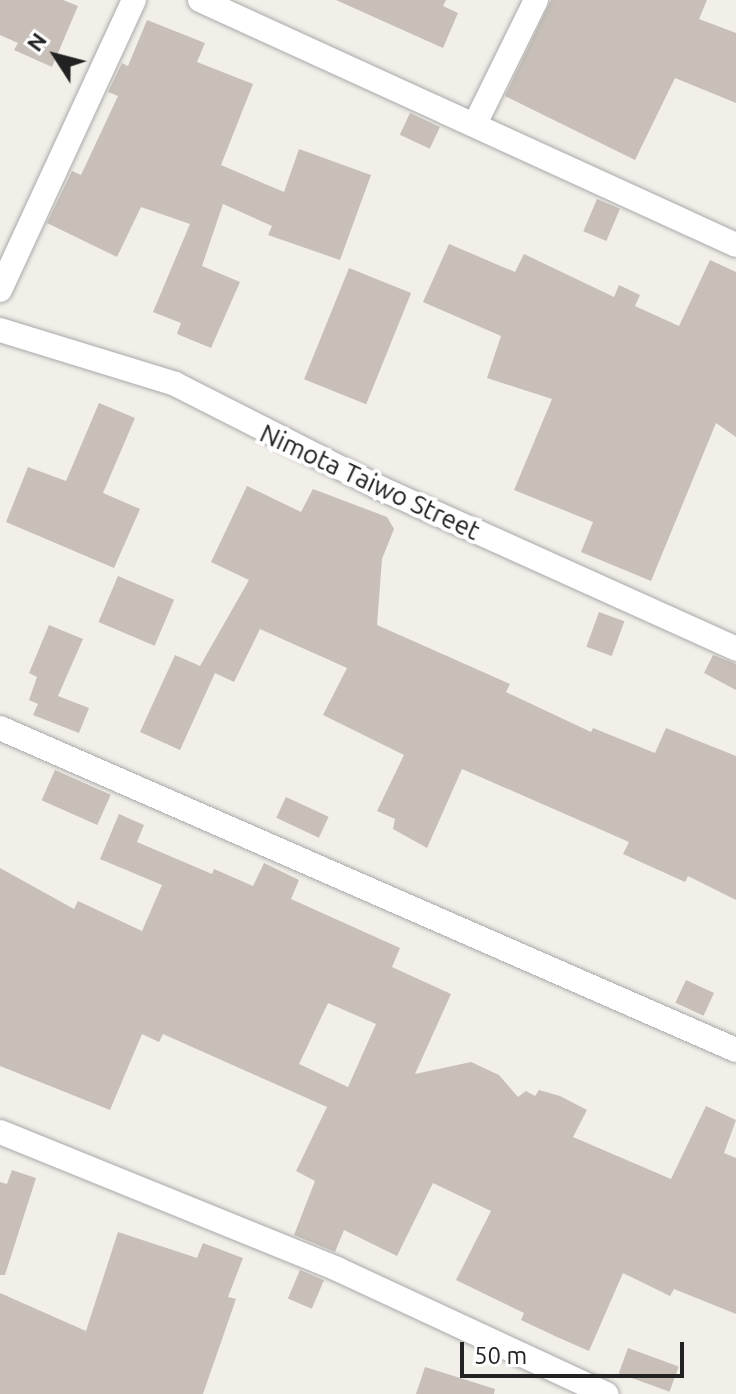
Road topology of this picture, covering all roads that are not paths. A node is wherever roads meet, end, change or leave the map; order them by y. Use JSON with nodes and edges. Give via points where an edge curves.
{"nodes":[{"id":1,"x":134,"y":0,"type":"edge"},
{"id":2,"x":200,"y":0,"type":"edge"},
{"id":3,"x":536,"y":0,"type":"edge"},
{"id":4,"x":475,"y":124,"type":"junction"},
{"id":5,"x":736,"y":245,"type":"edge"},
{"id":6,"x":0,"y":290,"type":"edge"},
{"id":7,"x":0,"y":330,"type":"edge"},
{"id":8,"x":736,"y":649,"type":"edge"},
{"id":9,"x":0,"y":728,"type":"edge"},
{"id":10,"x":736,"y":1050,"type":"edge"},
{"id":11,"x":0,"y":1132,"type":"edge"},
{"id":12,"x":606,"y":1394,"type":"edge"}],
"edges":[{"from":1,"to":6,"type":"street"},
{"from":2,"to":4,"type":"street"},
{"from":3,"to":4,"type":"street"},
{"from":4,"to":5,"type":"street"},
{"from":7,"to":8,"type":"street","name":"Nimota Taiwo Street","via":[[175,384],[378,487]]},
{"from":9,"to":10,"type":"street"},
{"from":11,"to":12,"type":"street","via":[[337,1269]]}]}
